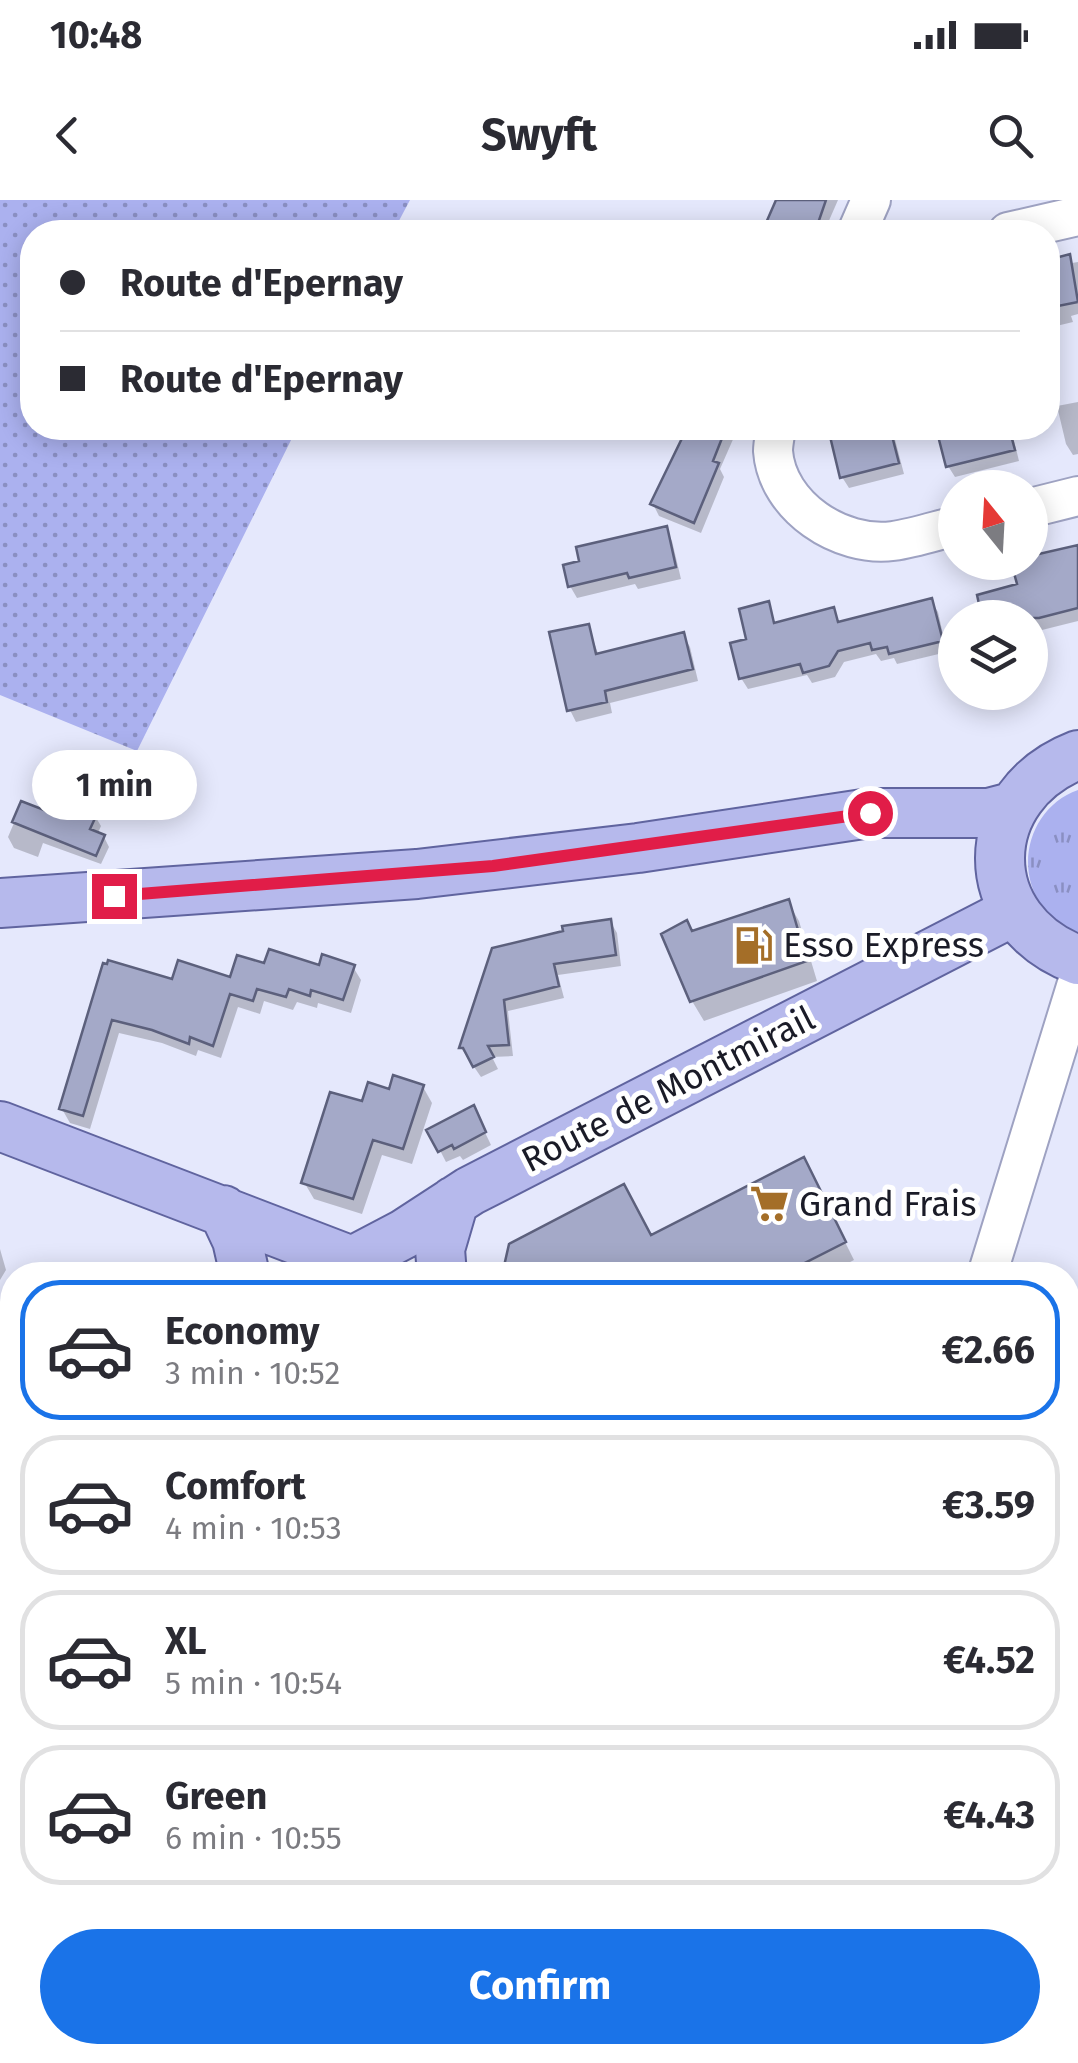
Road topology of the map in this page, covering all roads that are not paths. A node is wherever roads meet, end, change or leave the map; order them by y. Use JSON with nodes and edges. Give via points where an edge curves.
{"nodes":[{"id":1,"x":774,"y":440,"type":"edge"},
{"id":2,"x":1078,"y":496,"type":"edge"},
{"id":3,"x":1048,"y":504,"type":"edge"},
{"id":4,"x":938,"y":530,"type":"edge"},
{"id":5,"x":1078,"y":755,"type":"edge"},
{"id":6,"x":1012,"y":808,"type":"junction"},
{"id":7,"x":0,"y":903,"type":"edge"},
{"id":8,"x":1014,"y":911,"type":"junction"},
{"id":9,"x":1078,"y":960,"type":"edge"},
{"id":10,"x":1078,"y":980,"type":"edge"},
{"id":11,"x":0,"y":1126,"type":"edge"},
{"id":12,"x":454,"y":1202,"type":"junction"},
{"id":13,"x":223,"y":1210,"type":"junction"},
{"id":14,"x":242,"y":1262,"type":"edge"},
{"id":15,"x":339,"y":1262,"type":"edge"},
{"id":16,"x":367,"y":1262,"type":"edge"},
{"id":17,"x":441,"y":1262,"type":"edge"},
{"id":18,"x":991,"y":1262,"type":"edge"}],
"edges":[{"from":1,"to":4,"type":"street","via":[[780,476],[793,500],[817,521],[851,539],[892,541]]},
{"from":2,"to":3,"type":"street"},
{"from":5,"to":6,"type":"main road","via":[[1028,785]]},
{"from":6,"to":7,"type":"main road","via":[[870,813],[417,874]]},
{"from":6,"to":8,"type":"main road","via":[[1000,850]]},
{"from":8,"to":9,"type":"main road","via":[[1032,934]]},
{"from":8,"to":12,"type":"main road","name":"Route de Montmirail"},
{"from":10,"to":18,"type":"street"},
{"from":11,"to":13,"type":"main road"},
{"from":12,"to":16,"type":"main road","name":"Route de Montmirail"},
{"from":12,"to":17,"type":"main road"},
{"from":13,"to":14,"type":"main road"},
{"from":13,"to":15,"type":"main road"}]}
